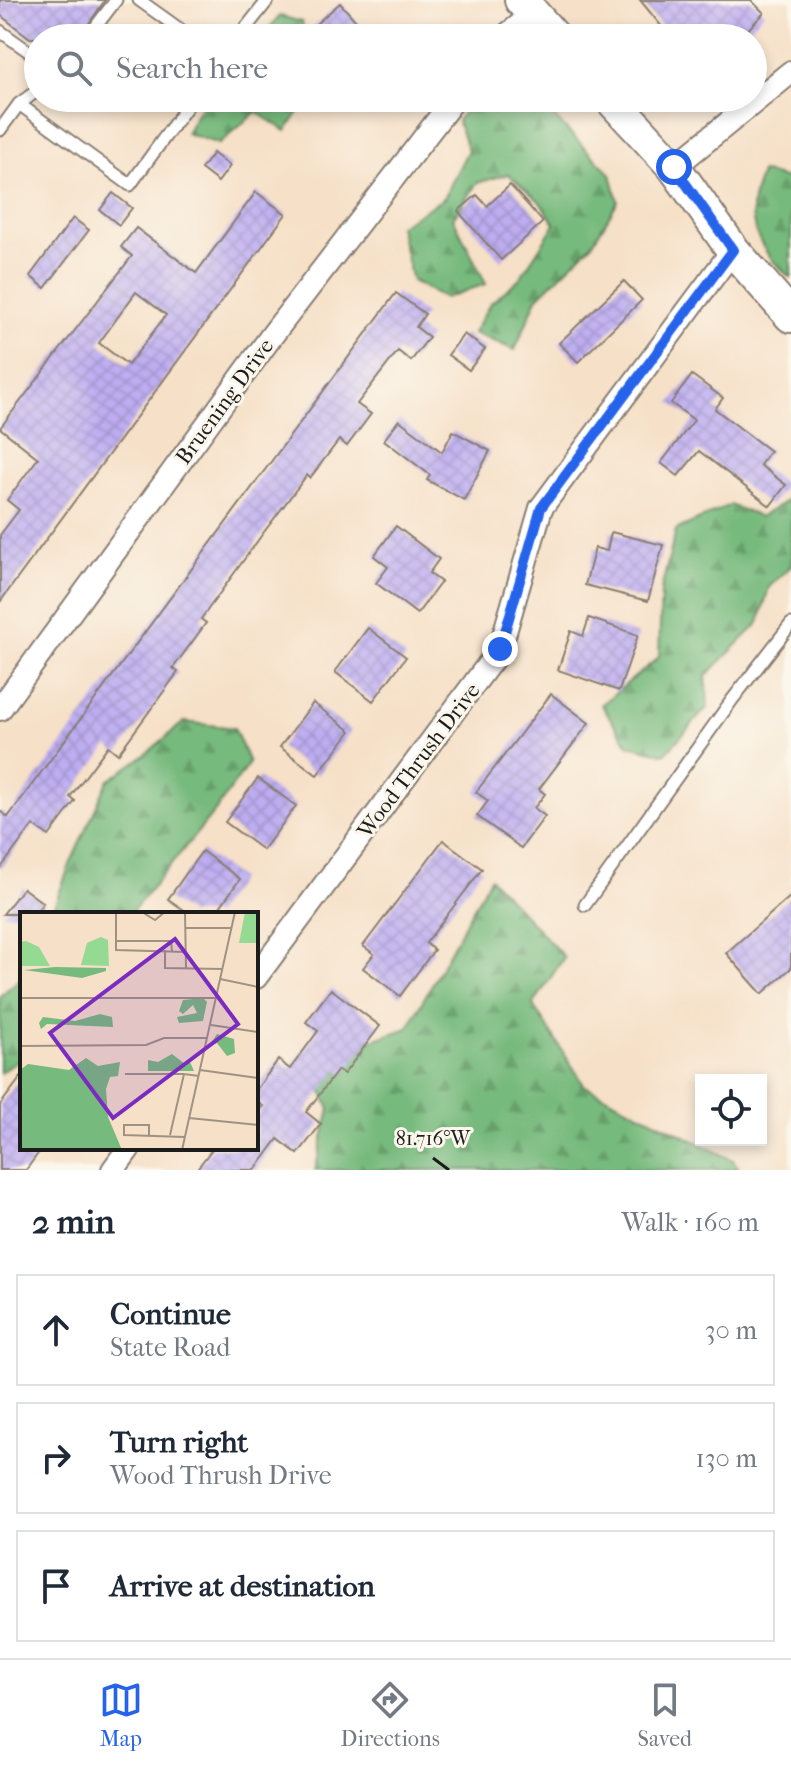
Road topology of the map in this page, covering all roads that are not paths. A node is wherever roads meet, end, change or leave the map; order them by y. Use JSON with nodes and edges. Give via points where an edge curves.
{"nodes":[{"id":1,"x":116,"y":0,"type":"edge"},
{"id":2,"x":139,"y":0,"type":"edge"},
{"id":3,"x":268,"y":0,"type":"edge"},
{"id":4,"x":528,"y":7,"type":"edge"},
{"id":5,"x":98,"y":24,"type":"edge"},
{"id":6,"x":172,"y":24,"type":"edge"},
{"id":7,"x":249,"y":24,"type":"edge"},
{"id":8,"x":514,"y":24,"type":"edge"},
{"id":9,"x":543,"y":24,"type":"edge"},
{"id":10,"x":0,"y":31,"type":"edge"},
{"id":11,"x":24,"y":48,"type":"edge"},
{"id":12,"x":791,"y":72,"type":"edge"},
{"id":13,"x":767,"y":91,"type":"edge"},
{"id":14,"x":24,"y":100,"type":"edge"},
{"id":15,"x":19,"y":104,"type":"junction"},
{"id":16,"x":24,"y":108,"type":"edge"},
{"id":17,"x":30,"y":112,"type":"edge"},
{"id":18,"x":183,"y":112,"type":"edge"},
{"id":19,"x":444,"y":112,"type":"edge"},
{"id":20,"x":623,"y":112,"type":"edge"},
{"id":21,"x":742,"y":112,"type":"edge"},
{"id":22,"x":0,"y":130,"type":"edge"},
{"id":23,"x":674,"y":167,"type":"junction"},
{"id":24,"x":733,"y":250,"type":"junction"},
{"id":25,"x":791,"y":316,"type":"edge"},
{"id":26,"x":791,"y":624,"type":"edge"},
{"id":27,"x":0,"y":709,"type":"edge"},
{"id":28,"x":585,"y":905,"type":"dead end"},
{"id":29,"x":258,"y":974,"type":"edge"},
{"id":30,"x":128,"y":1150,"type":"edge"},
{"id":31,"x":113,"y":1170,"type":"edge"}],
"edges":[{"from":1,"to":5,"type":"lane"},
{"from":2,"to":6,"type":"lane"},
{"from":3,"to":7,"type":"lane"},
{"from":4,"to":8,"type":"street"},
{"from":4,"to":9,"type":"main road"},
{"from":10,"to":11,"type":"lane"},
{"from":12,"to":13,"type":"street"},
{"from":14,"to":15,"type":"lane"},
{"from":15,"to":16,"type":"lane"},
{"from":15,"to":22,"type":"lane"},
{"from":17,"to":18,"type":"lane","via":[[130,185]]},
{"from":19,"to":27,"type":"street","name":"Bruening Drive","via":[[273,334]]},
{"from":20,"to":23,"type":"main road"},
{"from":21,"to":23,"type":"street"},
{"from":23,"to":24,"type":"main road"},
{"from":24,"to":25,"type":"main road"},
{"from":24,"to":29,"type":"street","name":"Wood Thrush Drive","via":[[541,508],[500,649]]},
{"from":26,"to":28,"type":"lane"},
{"from":30,"to":31,"type":"street"}]}
